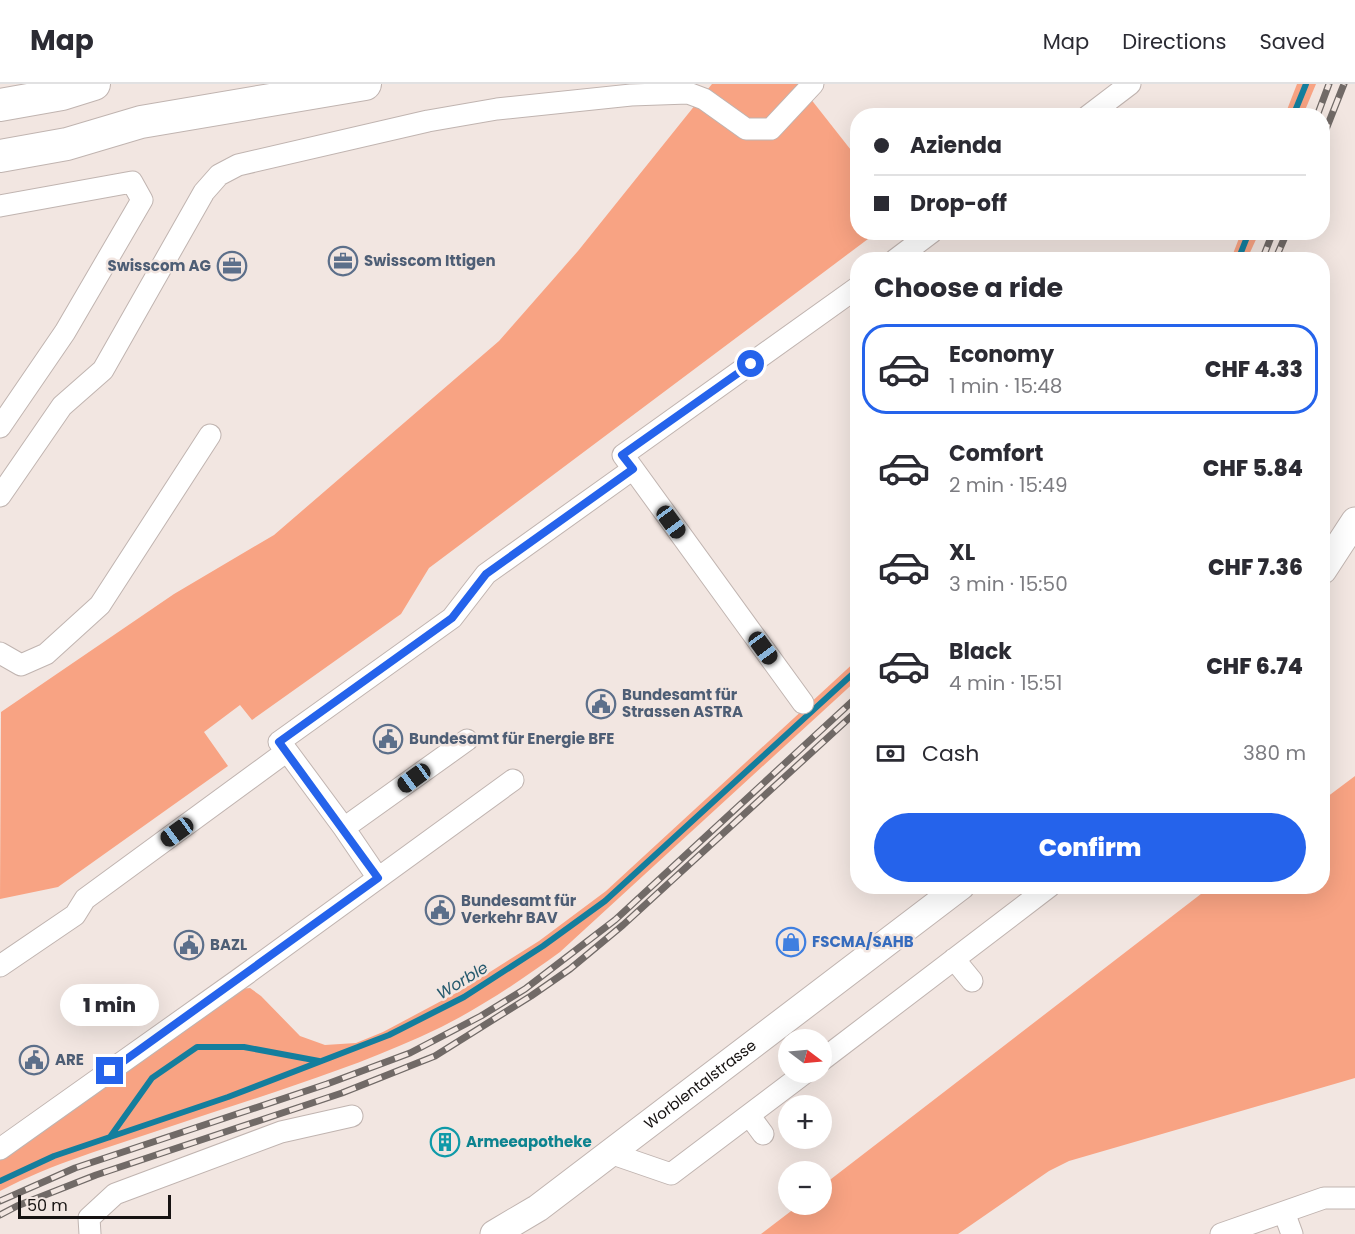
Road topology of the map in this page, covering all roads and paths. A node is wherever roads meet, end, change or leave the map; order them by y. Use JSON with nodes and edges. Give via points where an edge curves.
{"nodes":[{"id":1,"x":94,"y":84,"type":"edge"},
{"id":2,"x":365,"y":84,"type":"edge"},
{"id":3,"x":813,"y":84,"type":"edge"},
{"id":4,"x":1130,"y":84,"type":"edge"},
{"id":5,"x":0,"y":105,"type":"edge"},
{"id":6,"x":1098,"y":108,"type":"edge"},
{"id":7,"x":141,"y":122,"type":"junction"},
{"id":8,"x":0,"y":135,"type":"edge"},
{"id":9,"x":0,"y":156,"type":"edge"},
{"id":10,"x":0,"y":206,"type":"edge"},
{"id":11,"x":922,"y":240,"type":"edge"},
{"id":12,"x":906,"y":252,"type":"edge"},
{"id":13,"x":850,"y":293,"type":"edge"},
{"id":14,"x":0,"y":427,"type":"edge"},
{"id":15,"x":210,"y":435,"type":"dead end"},
{"id":16,"x":633,"y":469,"type":"junction"},
{"id":17,"x":0,"y":496,"type":"edge"},
{"id":18,"x":1355,"y":521,"type":"edge"},
{"id":19,"x":1330,"y":559,"type":"edge"},
{"id":20,"x":0,"y":653,"type":"edge"},
{"id":21,"x":803,"y":703,"type":"dead end"},
{"id":22,"x":466,"y":740,"type":"dead end"},
{"id":23,"x":287,"y":751,"type":"junction"},
{"id":24,"x":513,"y":780,"type":"dead end"},
{"id":25,"x":344,"y":828,"type":"junction"},
{"id":26,"x":378,"y":878,"type":"junction"},
{"id":27,"x":950,"y":894,"type":"edge"},
{"id":28,"x":1039,"y":894,"type":"edge"},
{"id":29,"x":954,"y":959,"type":"junction"},
{"id":30,"x":0,"y":966,"type":"edge"},
{"id":31,"x":972,"y":981,"type":"dead end"},
{"id":32,"x":832,"y":1052,"type":"edge"},
{"id":33,"x":791,"y":1083,"type":"edge"},
{"id":34,"x":749,"y":1115,"type":"junction"},
{"id":35,"x":352,"y":1116,"type":"dead end"},
{"id":36,"x":763,"y":1134,"type":"dead end"},
{"id":37,"x":0,"y":1149,"type":"edge"},
{"id":38,"x":610,"y":1153,"type":"junction"},
{"id":39,"x":1355,"y":1198,"type":"edge"},
{"id":40,"x":1284,"y":1212,"type":"junction"},
{"id":41,"x":504,"y":1231,"type":"edge"},
{"id":42,"x":90,"y":1234,"type":"edge"},
{"id":43,"x":1221,"y":1234,"type":"edge"},
{"id":44,"x":1292,"y":1234,"type":"edge"}],
"edges":[{"from":1,"to":5,"type":"highway"},
{"from":2,"to":7,"type":"highway"},
{"from":3,"to":17,"type":"street","via":[[771,129],[746,129],[704,99],[688,93],[631,95],[428,121],[238,165],[219,175],[204,192],[103,370],[62,406]]},
{"from":4,"to":6,"type":"street"},
{"from":7,"to":8,"type":"highway","via":[[64,124]]},
{"from":7,"to":9,"type":"highway","via":[[67,144]]},
{"from":10,"to":14,"type":"street","via":[[132,182],[142,200],[65,332]]},
{"from":11,"to":12,"type":"street"},
{"from":13,"to":16,"type":"street","via":[[622,455]]},
{"from":15,"to":20,"type":"street","via":[[100,605],[46,654],[21,665]]},
{"from":16,"to":21,"type":"street"},
{"from":16,"to":23,"type":"street","via":[[486,574],[452,618],[279,742]]},
{"from":18,"to":19,"type":"main road"},
{"from":22,"to":25,"type":"street"},
{"from":23,"to":25,"type":"street"},
{"from":23,"to":30,"type":"street","via":[[85,899],[75,915]]},
{"from":24,"to":26,"type":"street"},
{"from":25,"to":26,"type":"street"},
{"from":26,"to":37,"type":"street"},
{"from":27,"to":38,"type":"main road","name":"Worblentalstrasse"},
{"from":28,"to":29,"type":"street"},
{"from":29,"to":31,"type":"street"},
{"from":29,"to":32,"type":"street"},
{"from":33,"to":34,"type":"street"},
{"from":34,"to":36,"type":"street"},
{"from":34,"to":38,"type":"street","via":[[671,1174]]},
{"from":35,"to":42,"type":"street","via":[[281,1132],[116,1194],[90,1218]]},
{"from":38,"to":41,"type":"main road","name":"Worblentalstrasse"},
{"from":39,"to":40,"type":"street","via":[[1324,1198]]},
{"from":40,"to":43,"type":"street"},
{"from":40,"to":44,"type":"street"}]}
